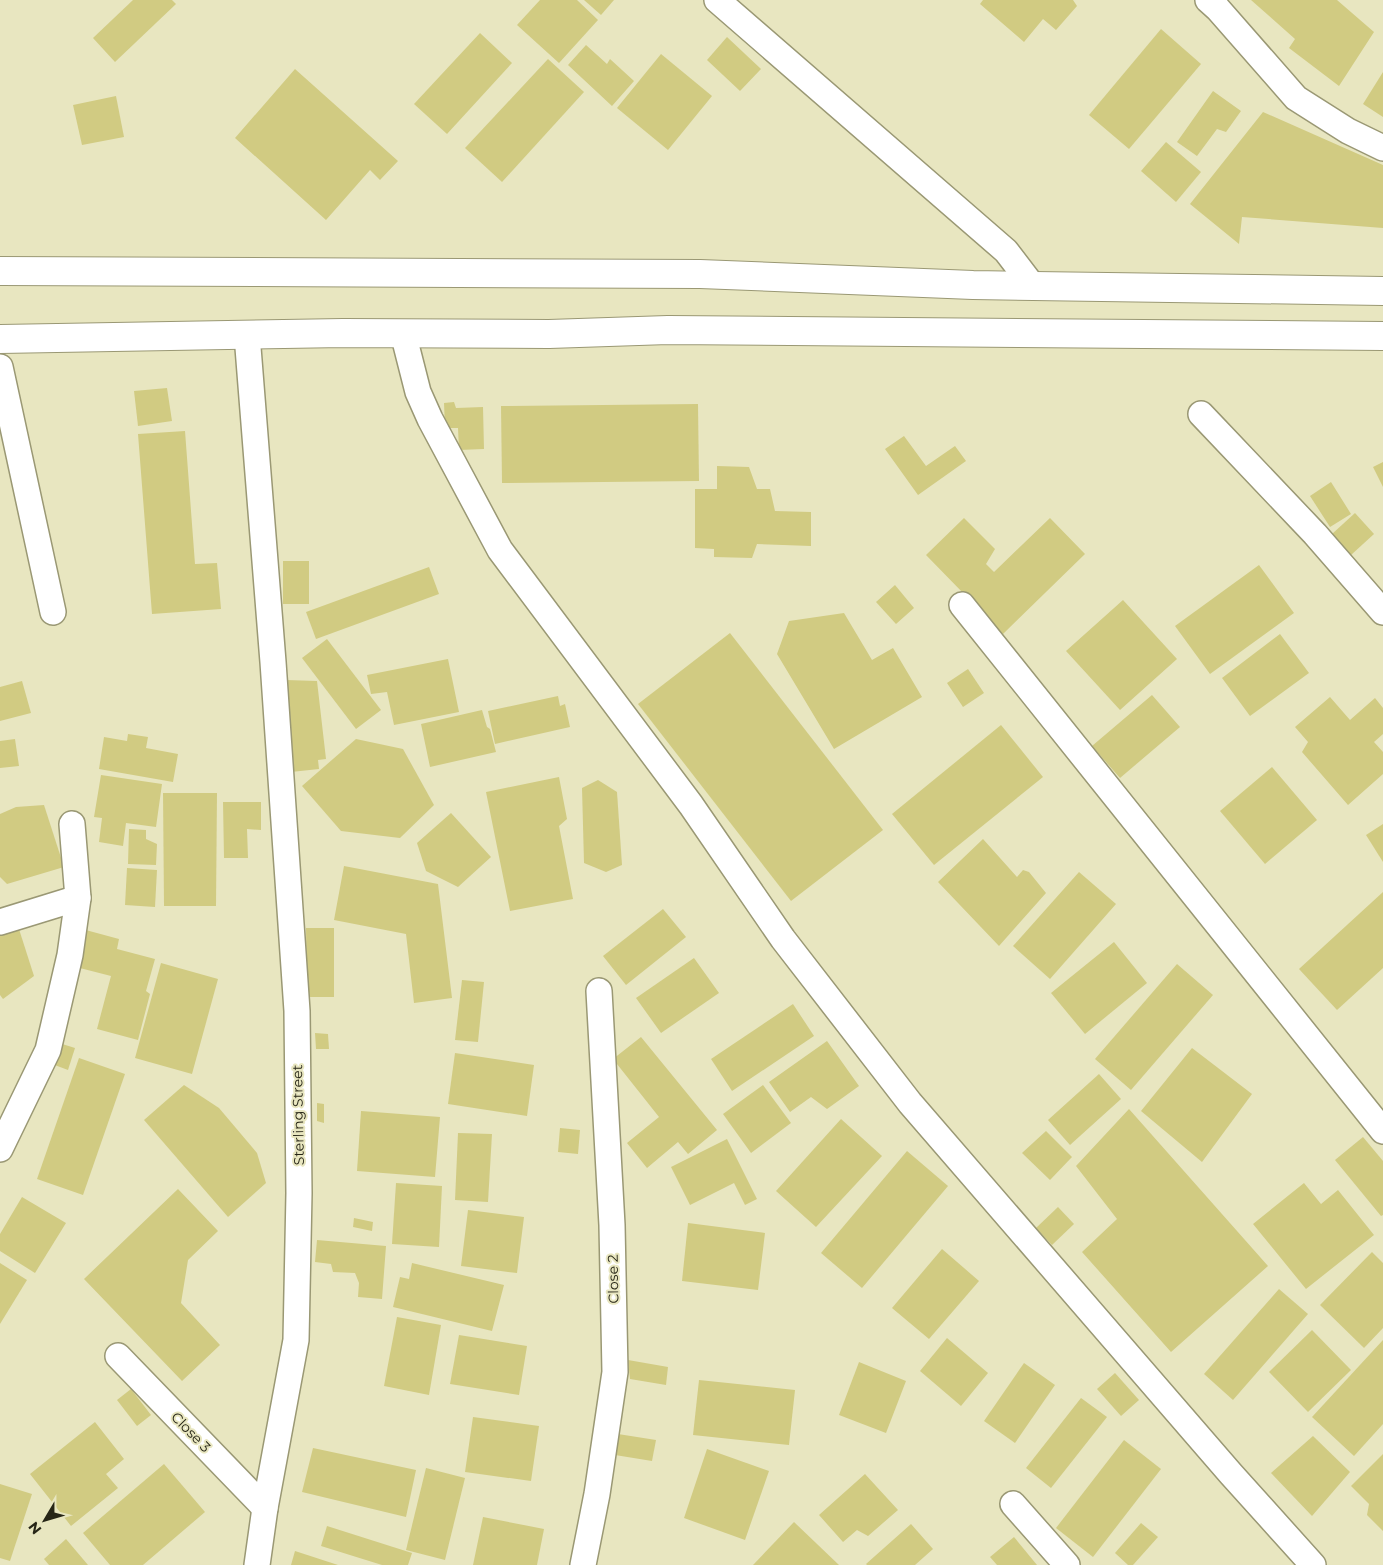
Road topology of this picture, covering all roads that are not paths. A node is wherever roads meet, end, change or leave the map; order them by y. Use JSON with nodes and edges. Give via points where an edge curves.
{"nodes":[{"id":1,"x":717,"y":0,"type":"edge"},
{"id":2,"x":1216,"y":3,"type":"edge"},
{"id":3,"x":1383,"y":148,"type":"edge"},
{"id":4,"x":0,"y":271,"type":"edge"},
{"id":5,"x":1032,"y":285,"type":"junction"},
{"id":6,"x":1383,"y":291,"type":"edge"},
{"id":7,"x":403,"y":333,"type":"junction"},
{"id":8,"x":247,"y":335,"type":"junction"},
{"id":9,"x":1383,"y":336,"type":"edge"},
{"id":10,"x":0,"y":340,"type":"edge"},
{"id":11,"x":0,"y":367,"type":"edge"},
{"id":12,"x":1202,"y":414,"type":"dead end"},
{"id":13,"x":962,"y":605,"type":"dead end"},
{"id":14,"x":53,"y":612,"type":"dead end"},
{"id":15,"x":1383,"y":612,"type":"edge"},
{"id":16,"x":72,"y":824,"type":"dead end"},
{"id":17,"x":78,"y":898,"type":"junction"},
{"id":18,"x":0,"y":922,"type":"edge"},
{"id":19,"x":598,"y":991,"type":"dead end"},
{"id":20,"x":1383,"y":1131,"type":"edge"},
{"id":21,"x":0,"y":1149,"type":"edge"},
{"id":22,"x":118,"y":1356,"type":"dead end"},
{"id":23,"x":1014,"y":1504,"type":"dead end"},
{"id":24,"x":265,"y":1508,"type":"junction"},
{"id":25,"x":257,"y":1565,"type":"edge"},
{"id":26,"x":583,"y":1565,"type":"edge"},
{"id":27,"x":1067,"y":1565,"type":"edge"},
{"id":28,"x":1313,"y":1565,"type":"edge"}],
"edges":[{"from":1,"to":5,"type":"street","via":[[1006,251]]},
{"from":2,"to":3,"type":"street","via":[[1296,98],[1348,131]]},
{"from":4,"to":5,"type":"main road","via":[[700,274]]},
{"from":5,"to":6,"type":"main road"},
{"from":7,"to":8,"type":"main road"},
{"from":7,"to":9,"type":"main road","via":[[549,334],[668,330]]},
{"from":7,"to":28,"type":"street","via":[[418,392],[430,419],[500,550],[691,805],[783,939],[910,1103]]},
{"from":8,"to":10,"type":"main road"},
{"from":8,"to":24,"type":"street","name":"Sterling Street","via":[[297,1011],[299,1193],[296,1340]]},
{"from":11,"to":14,"type":"street"},
{"from":12,"to":15,"type":"street"},
{"from":13,"to":20,"type":"street"},
{"from":16,"to":17,"type":"street"},
{"from":17,"to":18,"type":"street"},
{"from":17,"to":21,"type":"street","via":[[70,955],[48,1050]]},
{"from":19,"to":26,"type":"street","name":"Close 2","via":[[612,1225],[615,1372]]},
{"from":22,"to":24,"type":"street","name":"Close 3"},
{"from":23,"to":27,"type":"street"},
{"from":24,"to":25,"type":"street","name":"Sterling Street"}]}
